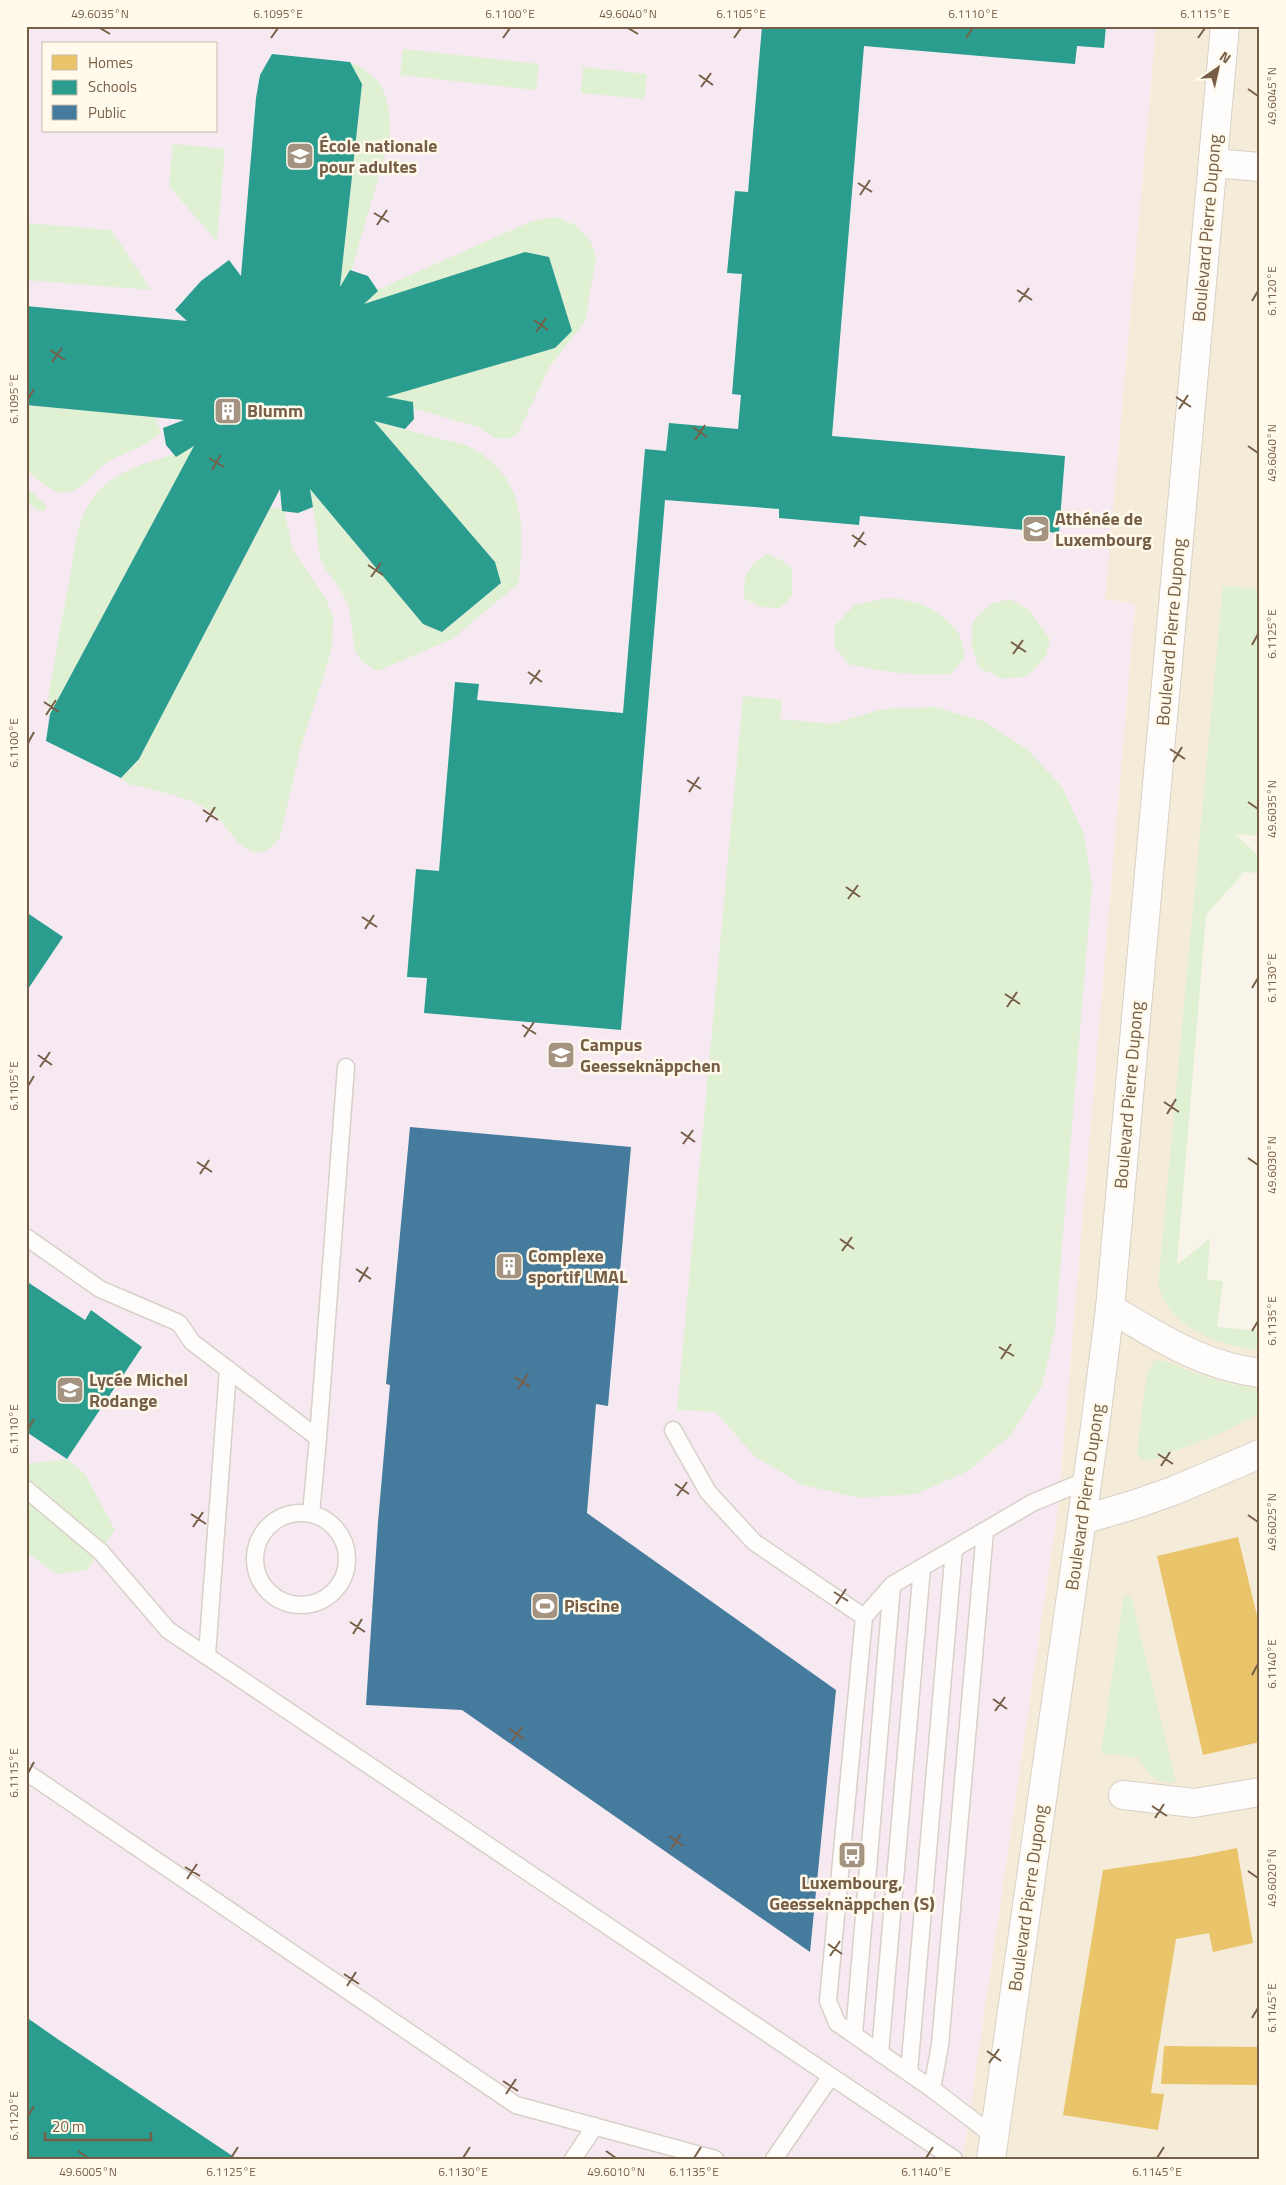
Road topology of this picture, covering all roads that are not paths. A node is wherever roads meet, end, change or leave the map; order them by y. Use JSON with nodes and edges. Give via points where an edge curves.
{"nodes":[{"id":1,"x":1225,"y":26,"type":"edge"},
{"id":2,"x":1213,"y":163,"type":"junction"},
{"id":3,"x":1260,"y":167,"type":"edge"},
{"id":4,"x":346,"y":1067,"type":"dead end"},
{"id":5,"x":26,"y":1237,"type":"edge"},
{"id":6,"x":1110,"y":1308,"type":"junction"},
{"id":7,"x":228,"y":1369,"type":"junction"},
{"id":8,"x":1260,"y":1372,"type":"edge"},
{"id":9,"x":673,"y":1430,"type":"dead end"},
{"id":10,"x":318,"y":1438,"type":"junction"},
{"id":11,"x":1260,"y":1454,"type":"edge"},
{"id":12,"x":1088,"y":1480,"type":"junction"},
{"id":13,"x":26,"y":1489,"type":"edge"},
{"id":14,"x":311,"y":1514,"type":"junction"},
{"id":15,"x":1082,"y":1520,"type":"junction"},
{"id":16,"x":985,"y":1531,"type":"junction"},
{"id":17,"x":954,"y":1549,"type":"junction"},
{"id":18,"x":922,"y":1566,"type":"junction"},
{"id":19,"x":892,"y":1585,"type":"junction"},
{"id":20,"x":864,"y":1617,"type":"junction"},
{"id":21,"x":207,"y":1655,"type":"junction"},
{"id":22,"x":26,"y":1772,"type":"edge"},
{"id":23,"x":1260,"y":1792,"type":"edge"},
{"id":24,"x":1123,"y":1795,"type":"dead end"},
{"id":25,"x":854,"y":2034,"type":"junction"},
{"id":26,"x":880,"y":2053,"type":"junction"},
{"id":27,"x":909,"y":2072,"type":"junction"},
{"id":28,"x":831,"y":2076,"type":"junction"},
{"id":29,"x":932,"y":2089,"type":"junction"},
{"id":30,"x":595,"y":2126,"type":"junction"},
{"id":31,"x":993,"y":2147,"type":"edge"},
{"id":32,"x":573,"y":2159,"type":"edge"},
{"id":33,"x":715,"y":2159,"type":"edge"},
{"id":34,"x":774,"y":2159,"type":"edge"},
{"id":35,"x":954,"y":2159,"type":"edge"}],
"edges":[{"from":1,"to":2,"type":"street","name":"Boulevard Pierre Dupong"},
{"from":2,"to":3,"type":"street"},
{"from":2,"to":6,"type":"street","name":"Boulevard Pierre Dupong"},
{"from":4,"to":10,"type":"lane"},
{"from":5,"to":7,"type":"lane","via":[[100,1289],[179,1323],[192,1342]]},
{"from":6,"to":8,"type":"street","via":[[1190,1354],[1239,1370]]},
{"from":6,"to":12,"type":"street","name":"Boulevard Pierre Dupong"},
{"from":7,"to":10,"type":"lane"},
{"from":7,"to":21,"type":"lane"},
{"from":9,"to":20,"type":"lane","via":[[708,1492],[754,1542]]},
{"from":10,"to":14,"type":"lane"},
{"from":11,"to":15,"type":"street","via":[[1133,1506]]},
{"from":12,"to":15,"type":"street","name":"Boulevard Pierre Dupong"},
{"from":12,"to":16,"type":"lane","via":[[1032,1503]]},
{"from":13,"to":21,"type":"lane","via":[[101,1552],[168,1630]]},
{"from":14,"to":14,"type":"lane","via":[[326,1520],[338,1531],[345,1546],[347,1562],[344,1577],[322,1600],[307,1605],[291,1604],[276,1599],[264,1588],[256,1573],[254,1558],[266,1528],[279,1518],[294,1513]]},
{"from":15,"to":31,"type":"street","name":"Boulevard Pierre Dupong"},
{"from":16,"to":17,"type":"lane"},
{"from":16,"to":29,"type":"lane","via":[[940,2045]]},
{"from":17,"to":18,"type":"lane"},
{"from":17,"to":27,"type":"lane"},
{"from":18,"to":19,"type":"lane"},
{"from":18,"to":26,"type":"lane"},
{"from":19,"to":20,"type":"lane"},
{"from":19,"to":25,"type":"lane"},
{"from":20,"to":25,"type":"lane","via":[[828,2001],[837,2023]]},
{"from":21,"to":28,"type":"lane"},
{"from":22,"to":30,"type":"lane","via":[[516,2105]]},
{"from":23,"to":24,"type":"street","via":[[1194,1803]]},
{"from":25,"to":26,"type":"lane"},
{"from":26,"to":27,"type":"lane"},
{"from":27,"to":29,"type":"lane"},
{"from":28,"to":34,"type":"lane"},
{"from":28,"to":35,"type":"lane"},
{"from":29,"to":31,"type":"lane"},
{"from":30,"to":32,"type":"lane"},
{"from":30,"to":33,"type":"lane"}]}
